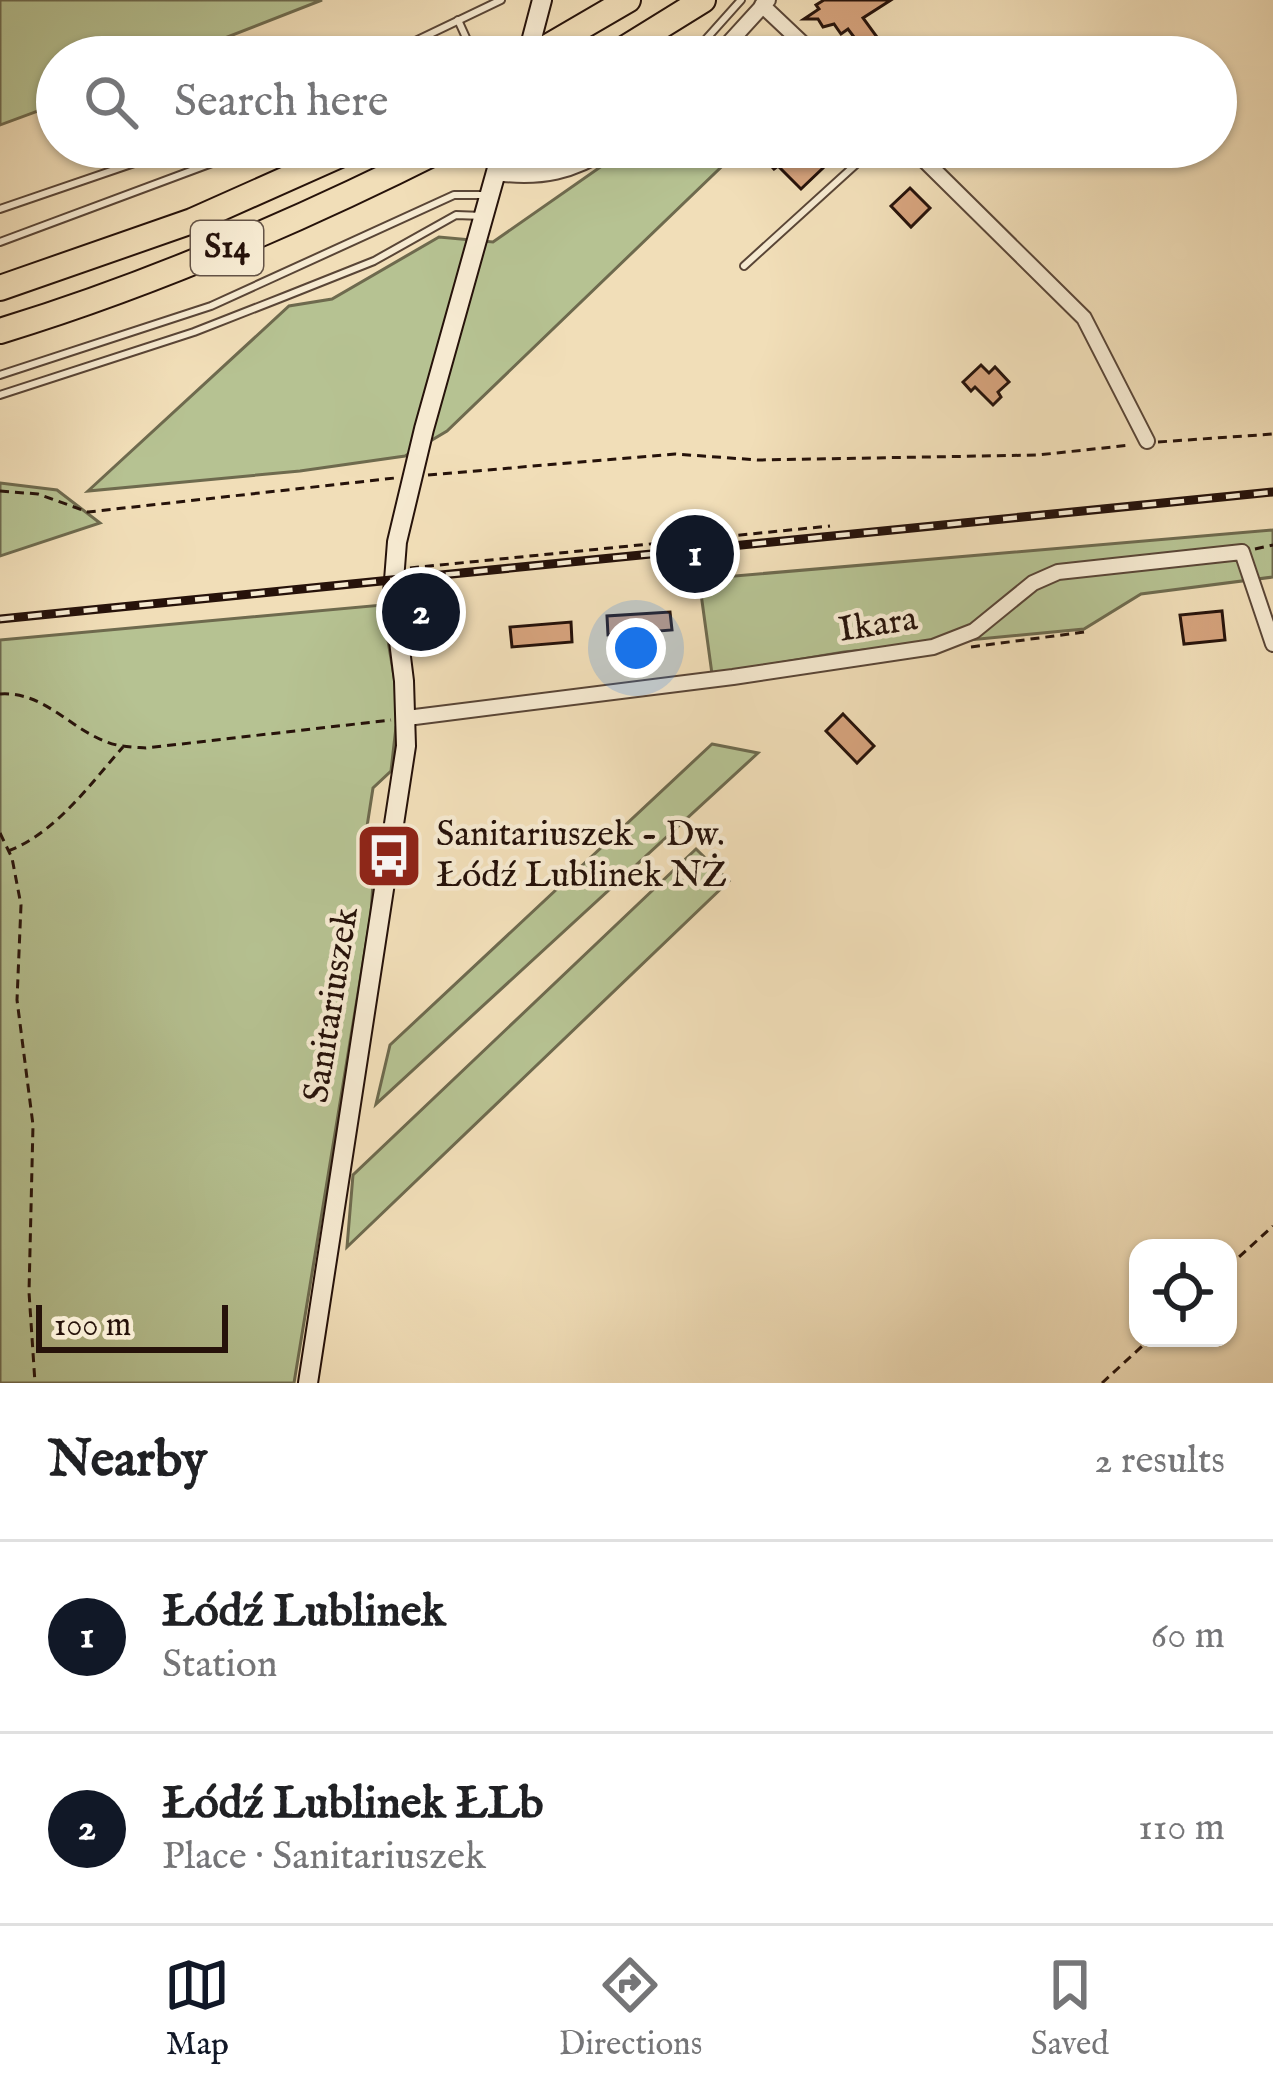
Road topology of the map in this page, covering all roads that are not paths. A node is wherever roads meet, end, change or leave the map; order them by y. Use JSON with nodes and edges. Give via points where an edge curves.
{"nodes":[{"id":1,"x":501,"y":0,"type":"edge"},
{"id":2,"x":541,"y":0,"type":"edge"},
{"id":3,"x":628,"y":0,"type":"edge"},
{"id":4,"x":703,"y":0,"type":"edge"},
{"id":5,"x":741,"y":0,"type":"edge"},
{"id":6,"x":765,"y":3,"type":"edge"},
{"id":7,"x":458,"y":20,"type":"junction"},
{"id":8,"x":425,"y":36,"type":"edge"},
{"id":9,"x":465,"y":36,"type":"edge"},
{"id":10,"x":535,"y":36,"type":"edge"},
{"id":11,"x":565,"y":36,"type":"edge"},
{"id":12,"x":645,"y":36,"type":"edge"},
{"id":13,"x":709,"y":36,"type":"edge"},
{"id":14,"x":735,"y":36,"type":"edge"},
{"id":15,"x":797,"y":36,"type":"edge"},
{"id":16,"x":120,"y":168,"type":"edge"},
{"id":17,"x":199,"y":168,"type":"edge"},
{"id":18,"x":310,"y":168,"type":"edge"},
{"id":19,"x":401,"y":168,"type":"edge"},
{"id":20,"x":497,"y":168,"type":"edge"},
{"id":21,"x":531,"y":168,"type":"edge"},
{"id":22,"x":571,"y":168,"type":"edge"},
{"id":23,"x":852,"y":168,"type":"edge"},
{"id":24,"x":932,"y":168,"type":"edge"},
{"id":25,"x":496,"y":173,"type":"junction"},
{"id":26,"x":528,"y":177,"type":"junction"},
{"id":27,"x":490,"y":196,"type":"junction"},
{"id":28,"x":0,"y":209,"type":"edge"},
{"id":29,"x":485,"y":216,"type":"junction"},
{"id":30,"x":0,"y":242,"type":"edge"},
{"id":31,"x":744,"y":266,"type":"dead end"},
{"id":32,"x":0,"y":288,"type":"edge"},
{"id":33,"x":0,"y":331,"type":"edge"},
{"id":34,"x":0,"y":375,"type":"edge"},
{"id":35,"x":0,"y":395,"type":"edge"},
{"id":36,"x":1147,"y":441,"type":"road end"},
{"id":37,"x":1273,"y":644,"type":"edge"},
{"id":38,"x":407,"y":718,"type":"junction"},
{"id":39,"x":308,"y":1383,"type":"edge"}],
"edges":[{"from":1,"to":7,"type":"lane"},
{"from":2,"to":10,"type":"street"},
{"from":3,"to":11,"type":"highway"},
{"from":4,"to":12,"type":"highway"},
{"from":5,"to":13,"type":"lane"},
{"from":6,"to":14,"type":"street"},
{"from":6,"to":15,"type":"street"},
{"from":7,"to":8,"type":"lane"},
{"from":7,"to":9,"type":"lane"},
{"from":16,"to":28,"type":"lane"},
{"from":17,"to":30,"type":"lane"},
{"from":18,"to":32,"type":"highway","number":"S14"},
{"from":19,"to":33,"type":"highway","number":"S14","via":[[248,239]]},
{"from":20,"to":25,"type":"street","name":"Sanitariuszek"},
{"from":21,"to":26,"type":"lane"},
{"from":22,"to":26,"type":"street"},
{"from":23,"to":31,"type":"lane"},
{"from":24,"to":36,"type":"street","via":[[1084,318]]},
{"from":25,"to":26,"type":"street"},
{"from":25,"to":27,"type":"street","name":"Sanitariuszek"},
{"from":27,"to":29,"type":"street","name":"Sanitariuszek"},
{"from":27,"to":34,"type":"lane","via":[[454,195],[211,307]]},
{"from":29,"to":35,"type":"lane","via":[[456,215],[374,261],[286,296]]},
{"from":29,"to":38,"type":"street","name":"Sanitariuszek","via":[[398,530],[393,588]]},
{"from":37,"to":38,"type":"street","name":"Ikara","via":[[1241,552],[1058,572],[974,631],[933,647]]},
{"from":38,"to":39,"type":"street","name":"Sanitariuszek"}]}
